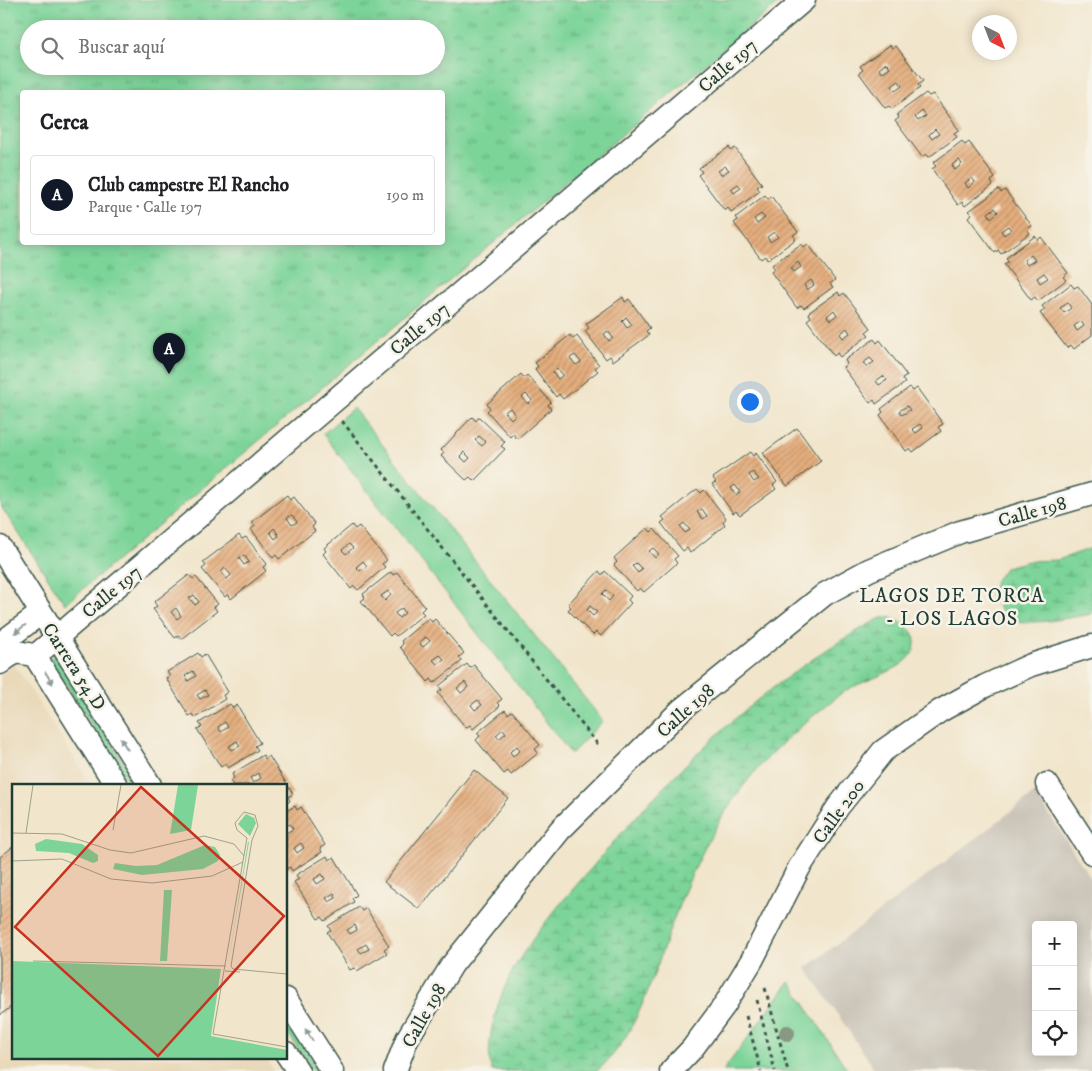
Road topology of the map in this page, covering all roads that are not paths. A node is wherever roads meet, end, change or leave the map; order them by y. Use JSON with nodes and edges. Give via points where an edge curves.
{"nodes":[{"id":1,"x":804,"y":0,"type":"edge"},
{"id":2,"x":1092,"y":494,"type":"edge"},
{"id":3,"x":0,"y":547,"type":"edge"},
{"id":4,"x":41,"y":613,"type":"junction"},
{"id":5,"x":57,"y":638,"type":"junction"},
{"id":6,"x":1092,"y":646,"type":"edge"},
{"id":7,"x":12,"y":654,"type":"edge"},
{"id":8,"x":115,"y":784,"type":"edge"},
{"id":9,"x":149,"y":784,"type":"edge"},
{"id":10,"x":1048,"y":784,"type":"dead end"},
{"id":11,"x":1092,"y":853,"type":"edge"},
{"id":12,"x":288,"y":1002,"type":"edge"},
{"id":13,"x":288,"y":1056,"type":"edge"},
{"id":14,"x":298,"y":1071,"type":"edge"},
{"id":15,"x":332,"y":1071,"type":"edge"},
{"id":16,"x":394,"y":1071,"type":"edge"},
{"id":17,"x":671,"y":1071,"type":"edge"}],
"edges":[{"from":1,"to":5,"type":"street","name":"Calle 197"},
{"from":2,"to":16,"type":"street","name":"Calle 198","via":[[960,532],[869,570],[825,594],[681,710],[560,830],[452,965],[407,1039]]},
{"from":3,"to":4,"type":"street","name":"Carrera 54 D"},
{"from":4,"to":5,"type":"street","name":"Carrera 54 D"},
{"from":4,"to":7,"type":"street","one_way":true},
{"from":5,"to":7,"type":"street","name":"Calle 197"},
{"from":9,"to":5,"type":"street","name":"Carrera 54 D","one_way":true},
{"from":6,"to":17,"type":"street","name":"Calle 200","via":[[1031,665],[985,686],[940,711],[884,751],[838,806],[799,868],[752,960],[724,1006]]},
{"from":7,"to":8,"type":"street","name":"Carrera 54 D","one_way":true},
{"from":10,"to":11,"type":"street"},
{"from":15,"to":12,"type":"street","one_way":true},
{"from":13,"to":14,"type":"street"}]}
